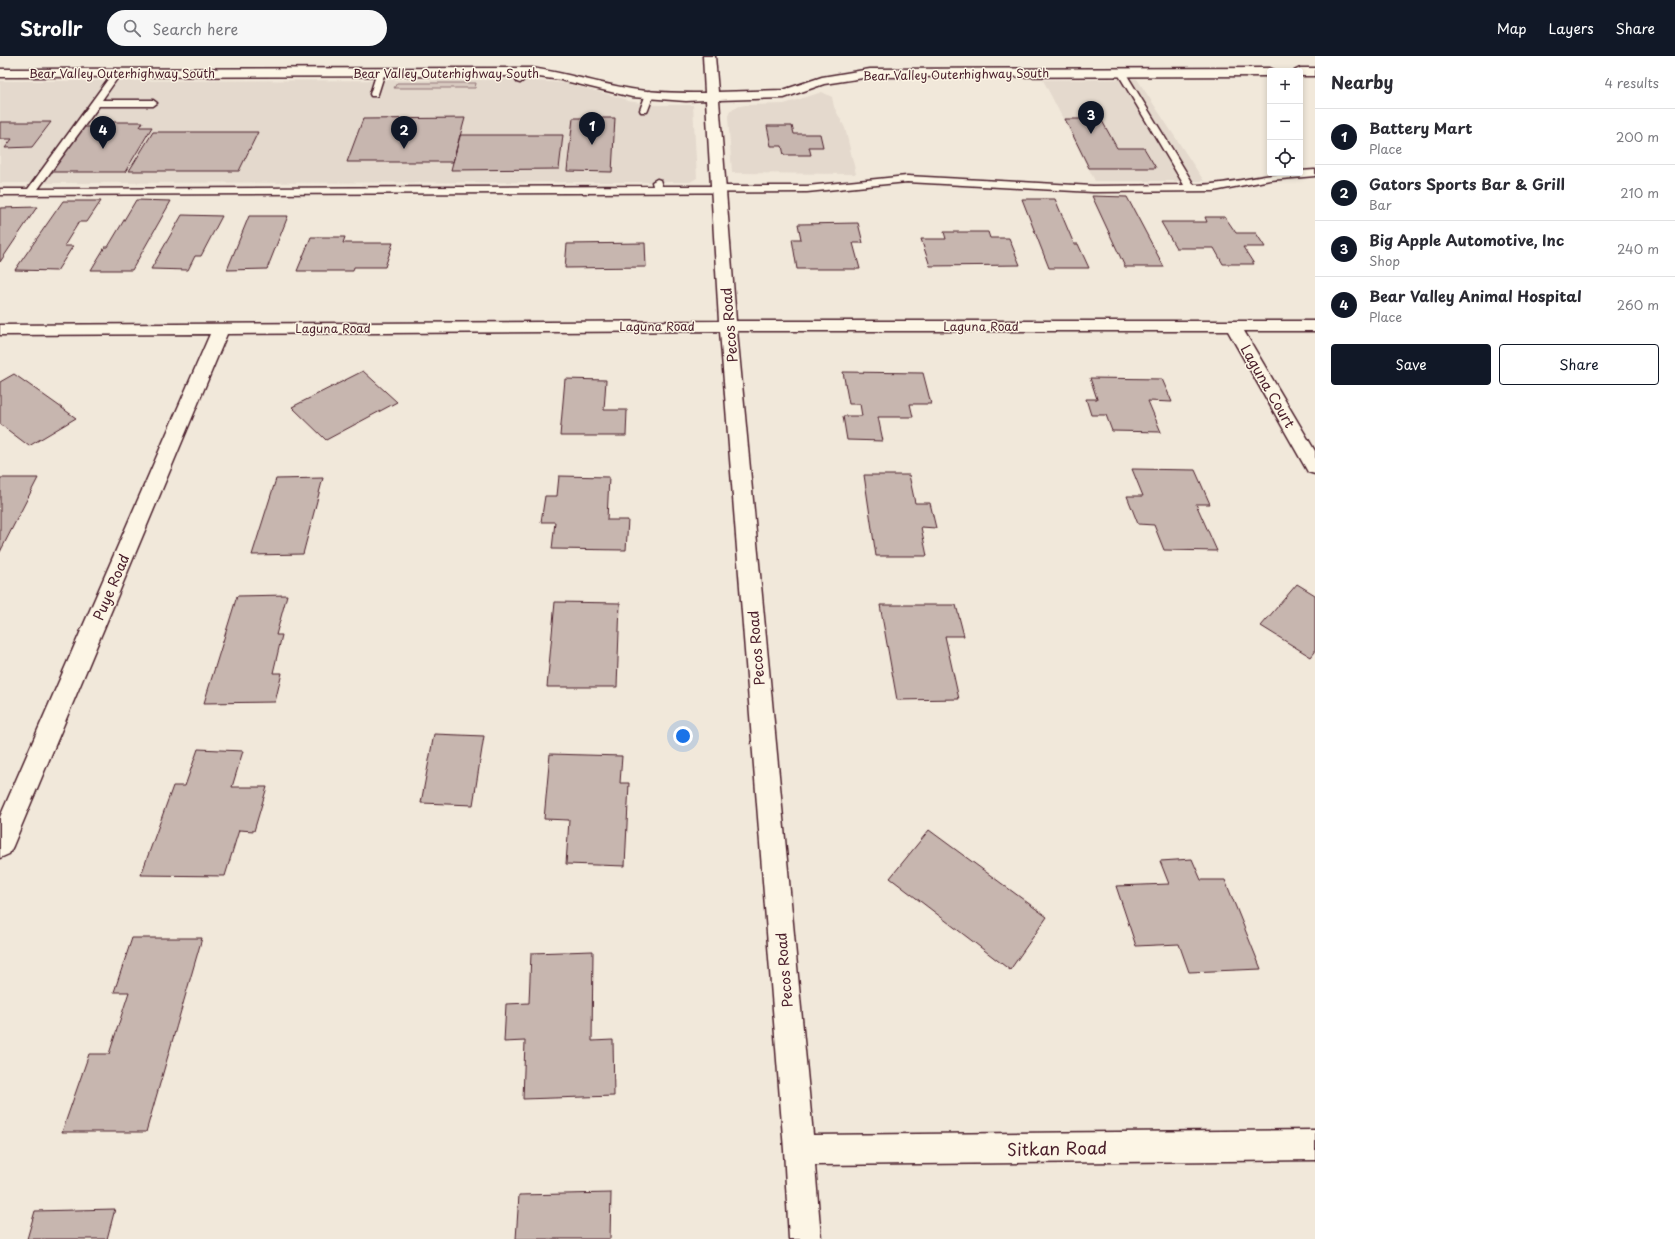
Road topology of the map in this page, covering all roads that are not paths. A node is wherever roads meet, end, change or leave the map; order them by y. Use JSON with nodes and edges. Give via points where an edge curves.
{"nodes":[{"id":1,"x":709,"y":56,"type":"edge"},
{"id":2,"x":381,"y":72,"type":"junction"},
{"id":3,"x":1121,"y":72,"type":"junction"},
{"id":4,"x":1267,"y":72,"type":"edge"},
{"id":5,"x":1303,"y":72,"type":"edge"},
{"id":6,"x":1315,"y":72,"type":"edge"},
{"id":7,"x":0,"y":73,"type":"edge"},
{"id":8,"x":117,"y":73,"type":"junction"},
{"id":9,"x":374,"y":94,"type":"dead end"},
{"id":10,"x":650,"y":94,"type":"junction"},
{"id":11,"x":713,"y":96,"type":"junction"},
{"id":12,"x":96,"y":103,"type":"junction"},
{"id":13,"x":153,"y":103,"type":"dead end"},
{"id":14,"x":644,"y":110,"type":"dead end"},
{"id":15,"x":1315,"y":173,"type":"edge"},
{"id":16,"x":1190,"y":188,"type":"junction"},
{"id":17,"x":718,"y":189,"type":"junction"},
{"id":18,"x":0,"y":192,"type":"edge"},
{"id":19,"x":31,"y":192,"type":"junction"},
{"id":20,"x":728,"y":326,"type":"junction"},
{"id":21,"x":1232,"y":326,"type":"junction"},
{"id":22,"x":1315,"y":326,"type":"edge"},
{"id":23,"x":221,"y":328,"type":"junction"},
{"id":24,"x":0,"y":330,"type":"edge"},
{"id":25,"x":1315,"y":467,"type":"edge"},
{"id":26,"x":0,"y":846,"type":"edge"},
{"id":27,"x":1315,"y":1145,"type":"edge"},
{"id":28,"x":799,"y":1150,"type":"junction"},
{"id":29,"x":805,"y":1239,"type":"edge"}],
"edges":[{"from":1,"to":11,"type":"street","name":"Pecos Road"},
{"from":2,"to":8,"type":"street","name":"Bear Valley Outerhighway South"},
{"from":2,"to":9,"type":"lane"},
{"from":2,"to":10,"type":"street","name":"Bear Valley Outerhighway South","via":[[561,76],[632,93]]},
{"from":3,"to":4,"type":"street","name":"Bear Valley Outerhighway South"},
{"from":3,"to":11,"type":"street","name":"Bear Valley Outerhighway South","via":[[870,73],[822,81],[784,94]]},
{"from":3,"to":16,"type":"lane"},
{"from":5,"to":6,"type":"street"},
{"from":7,"to":8,"type":"street","name":"Bear Valley Outerhighway South"},
{"from":8,"to":12,"type":"lane"},
{"from":10,"to":11,"type":"street","name":"Bear Valley Outerhighway South"},
{"from":10,"to":14,"type":"lane"},
{"from":11,"to":17,"type":"street","name":"Pecos Road"},
{"from":12,"to":13,"type":"lane"},
{"from":12,"to":19,"type":"lane"},
{"from":15,"to":16,"type":"lane","via":[[1270,177],[1214,188]]},
{"from":16,"to":17,"type":"lane","via":[[1093,189],[907,179],[820,188]]},
{"from":17,"to":19,"type":"lane","via":[[658,185]]},
{"from":17,"to":20,"type":"street","name":"Pecos Road"},
{"from":18,"to":19,"type":"lane"},
{"from":20,"to":21,"type":"street","name":"Laguna Road"},
{"from":20,"to":23,"type":"street","name":"Laguna Road"},
{"from":20,"to":28,"type":"street","name":"Pecos Road"},
{"from":21,"to":22,"type":"street","name":"Laguna Road"},
{"from":21,"to":25,"type":"street","name":"Laguna Court"},
{"from":23,"to":24,"type":"street","name":"Laguna Road"},
{"from":23,"to":26,"type":"street","name":"Puye Road"},
{"from":27,"to":28,"type":"street","name":"Sitkan Road"},
{"from":28,"to":29,"type":"street","name":"Pecos Road"}]}
